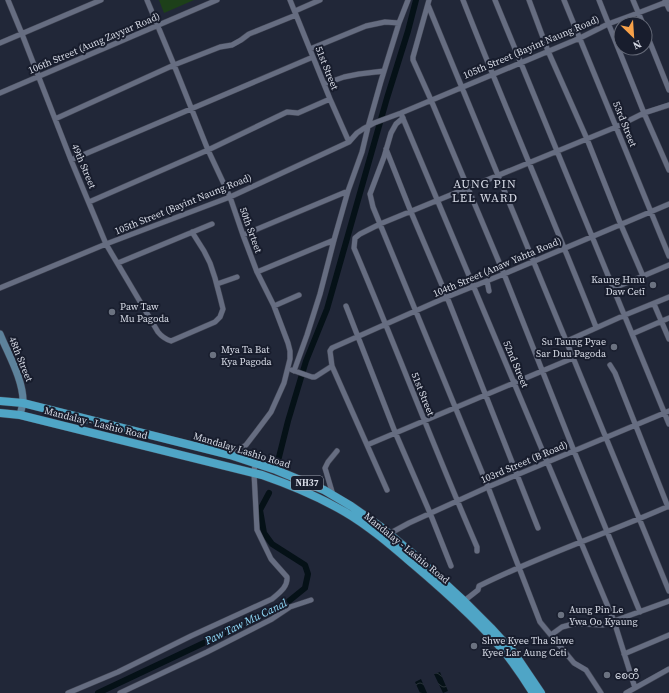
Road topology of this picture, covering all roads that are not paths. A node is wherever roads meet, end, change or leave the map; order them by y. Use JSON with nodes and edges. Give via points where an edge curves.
{"nodes":[{"id":1,"x":8,"y":0,"type":"edge"},
{"id":2,"x":101,"y":0,"type":"edge"},
{"id":3,"x":147,"y":0,"type":"edge"},
{"id":4,"x":217,"y":0,"type":"edge"},
{"id":5,"x":290,"y":0,"type":"edge"},
{"id":6,"x":320,"y":0,"type":"edge"},
{"id":7,"x":408,"y":0,"type":"edge"},
{"id":8,"x":463,"y":0,"type":"edge"},
{"id":9,"x":495,"y":0,"type":"edge"},
{"id":10,"x":529,"y":0,"type":"edge"},
{"id":11,"x":564,"y":0,"type":"edge"},
{"id":12,"x":599,"y":0,"type":"edge"},
{"id":13,"x":633,"y":0,"type":"edge"},
{"id":14,"x":667,"y":1,"type":"edge"},
{"id":15,"x":429,"y":2,"type":"edge"},
{"id":16,"x":669,"y":9,"type":"edge"},
{"id":17,"x":295,"y":13,"type":"junction"},
{"id":18,"x":638,"y":13,"type":"junction"},
{"id":19,"x":639,"y":16,"type":"edge"},
{"id":20,"x":399,"y":23,"type":"junction"},
{"id":21,"x":608,"y":24,"type":"junction"},
{"id":22,"x":158,"y":25,"type":"junction"},
{"id":23,"x":22,"y":34,"type":"junction"},
{"id":24,"x":580,"y":38,"type":"junction"},
{"id":25,"x":0,"y":43,"type":"edge"},
{"id":26,"x":310,"y":49,"type":"junction"},
{"id":27,"x":653,"y":50,"type":"edge"},
{"id":28,"x":548,"y":51,"type":"junction"},
{"id":29,"x":313,"y":57,"type":"junction"},
{"id":30,"x":520,"y":62,"type":"junction"},
{"id":31,"x":174,"y":65,"type":"junction"},
{"id":32,"x":384,"y":71,"type":"junction"},
{"id":33,"x":492,"y":74,"type":"junction"},
{"id":34,"x":39,"y":76,"type":"junction"},
{"id":35,"x":324,"y":84,"type":"junction"},
{"id":36,"x":461,"y":87,"type":"junction"},
{"id":37,"x":669,"y":90,"type":"edge"},
{"id":38,"x":0,"y":93,"type":"edge"},
{"id":39,"x":330,"y":99,"type":"junction"},
{"id":40,"x":431,"y":100,"type":"junction"},
{"id":41,"x":669,"y":105,"type":"edge"},
{"id":42,"x":192,"y":109,"type":"junction"},
{"id":43,"x":644,"y":113,"type":"junction"},
{"id":44,"x":402,"y":116,"type":"junction"},
{"id":45,"x":55,"y":119,"type":"junction"},
{"id":46,"x":368,"y":127,"type":"junction"},
{"id":47,"x":616,"y":127,"type":"junction"},
{"id":48,"x":587,"y":139,"type":"junction"},
{"id":49,"x":349,"y":142,"type":"junction"},
{"id":50,"x":386,"y":149,"type":"junction"},
{"id":51,"x":208,"y":150,"type":"junction"},
{"id":52,"x":558,"y":151,"type":"junction"},
{"id":53,"x":71,"y":160,"type":"junction"},
{"id":54,"x":529,"y":163,"type":"junction"},
{"id":55,"x":669,"y":170,"type":"edge"},
{"id":56,"x":498,"y":176,"type":"junction"},
{"id":57,"x":468,"y":188,"type":"junction"},
{"id":58,"x":348,"y":192,"type":"junction"},
{"id":59,"x":230,"y":197,"type":"junction"},
{"id":60,"x":438,"y":201,"type":"junction"},
{"id":61,"x":90,"y":202,"type":"junction"},
{"id":62,"x":669,"y":204,"type":"edge"},
{"id":63,"x":411,"y":212,"type":"junction"},
{"id":64,"x":651,"y":212,"type":"junction"},
{"id":65,"x":212,"y":224,"type":"dead end"},
{"id":66,"x":380,"y":224,"type":"junction"},
{"id":67,"x":621,"y":225,"type":"junction"},
{"id":68,"x":192,"y":232,"type":"junction"},
{"id":69,"x":243,"y":235,"type":"junction"},
{"id":70,"x":593,"y":237,"type":"junction"},
{"id":71,"x":334,"y":240,"type":"junction"},
{"id":72,"x":106,"y":244,"type":"junction"},
{"id":73,"x":565,"y":248,"type":"junction"},
{"id":74,"x":669,"y":256,"type":"edge"},
{"id":75,"x":534,"y":261,"type":"junction"},
{"id":76,"x":118,"y":263,"type":"junction"},
{"id":77,"x":669,"y":265,"type":"edge"},
{"id":78,"x":258,"y":272,"type":"junction"},
{"id":79,"x":504,"y":274,"type":"junction"},
{"id":80,"x":643,"y":276,"type":"junction"},
{"id":81,"x":237,"y":277,"type":"dead end"},
{"id":82,"x":487,"y":281,"type":"junction"},
{"id":83,"x":217,"y":284,"type":"junction"},
{"id":84,"x":474,"y":286,"type":"junction"},
{"id":85,"x":0,"y":288,"type":"edge"},
{"id":86,"x":614,"y":288,"type":"junction"},
{"id":87,"x":489,"y":290,"type":"dead end"},
{"id":88,"x":299,"y":295,"type":"dead end"},
{"id":89,"x":447,"y":297,"type":"junction"},
{"id":90,"x":669,"y":297,"type":"edge"},
{"id":91,"x":654,"y":304,"type":"junction"},
{"id":92,"x":274,"y":306,"type":"junction"},
{"id":93,"x":346,"y":306,"type":"dead end"},
{"id":94,"x":416,"y":311,"type":"junction"},
{"id":95,"x":625,"y":315,"type":"junction"},
{"id":96,"x":669,"y":318,"type":"edge"},
{"id":97,"x":662,"y":322,"type":"junction"},
{"id":98,"x":386,"y":324,"type":"junction"},
{"id":99,"x":596,"y":327,"type":"junction"},
{"id":100,"x":0,"y":334,"type":"edge"},
{"id":101,"x":632,"y":334,"type":"junction"},
{"id":102,"x":358,"y":336,"type":"junction"},
{"id":103,"x":669,"y":340,"type":"edge"},
{"id":104,"x":567,"y":341,"type":"junction"},
{"id":105,"x":573,"y":358,"type":"junction"},
{"id":106,"x":610,"y":365,"type":"dead end"},
{"id":107,"x":332,"y":366,"type":"junction"},
{"id":108,"x":287,"y":369,"type":"junction"},
{"id":109,"x":294,"y":371,"type":"junction"},
{"id":110,"x":542,"y":371,"type":"junction"},
{"id":111,"x":514,"y":382,"type":"junction"},
{"id":112,"x":485,"y":394,"type":"junction"},
{"id":113,"x":0,"y":401,"type":"edge"},
{"id":114,"x":23,"y":403,"type":"junction"},
{"id":115,"x":454,"y":407,"type":"junction"},
{"id":116,"x":667,"y":412,"type":"edge"},
{"id":117,"x":0,"y":413,"type":"edge"},
{"id":118,"x":20,"y":415,"type":"junction"},
{"id":119,"x":424,"y":421,"type":"junction"},
{"id":120,"x":669,"y":424,"type":"edge"},
{"id":121,"x":635,"y":426,"type":"junction"},
{"id":122,"x":396,"y":432,"type":"junction"},
{"id":123,"x":606,"y":438,"type":"junction"},
{"id":124,"x":367,"y":445,"type":"junction"},
{"id":125,"x":336,"y":451,"type":"dead end"},
{"id":126,"x":574,"y":451,"type":"junction"},
{"id":127,"x":230,"y":455,"type":"junction"},
{"id":128,"x":547,"y":462,"type":"junction"},
{"id":129,"x":256,"y":463,"type":"junction"},
{"id":130,"x":254,"y":473,"type":"junction"},
{"id":131,"x":517,"y":475,"type":"junction"},
{"id":132,"x":488,"y":487,"type":"junction"},
{"id":133,"x":387,"y":490,"type":"dead end"},
{"id":134,"x":333,"y":495,"type":"junction"},
{"id":135,"x":457,"y":501,"type":"junction"},
{"id":136,"x":669,"y":506,"type":"edge"},
{"id":137,"x":430,"y":513,"type":"junction"},
{"id":138,"x":640,"y":519,"type":"junction"},
{"id":139,"x":538,"y":528,"type":"dead end"},
{"id":140,"x":607,"y":532,"type":"junction"},
{"id":141,"x":386,"y":537,"type":"junction"},
{"id":142,"x":581,"y":542,"type":"junction"},
{"id":143,"x":476,"y":551,"type":"dead end"},
{"id":144,"x":451,"y":566,"type":"dead end"},
{"id":145,"x":520,"y":567,"type":"junction"},
{"id":146,"x":669,"y":591,"type":"edge"},
{"id":147,"x":311,"y":600,"type":"dead end"},
{"id":148,"x":464,"y":601,"type":"junction"},
{"id":149,"x":669,"y":601,"type":"edge"},
{"id":150,"x":640,"y":612,"type":"junction"},
{"id":151,"x":614,"y":621,"type":"junction"},
{"id":152,"x":669,"y":634,"type":"edge"},
{"id":153,"x":551,"y":635,"type":"junction"},
{"id":154,"x":624,"y":654,"type":"junction"},
{"id":155,"x":669,"y":669,"type":"edge"},
{"id":156,"x":635,"y":688,"type":"junction"},
{"id":157,"x":68,"y":693,"type":"edge"},
{"id":158,"x":120,"y":693,"type":"edge"},
{"id":159,"x":533,"y":693,"type":"edge"},
{"id":160,"x":541,"y":693,"type":"edge"},
{"id":161,"x":601,"y":693,"type":"edge"},
{"id":162,"x":626,"y":693,"type":"edge"}],
"edges":[{"from":1,"to":23,"type":"street","name":"49th Street"},
{"from":2,"to":23,"type":"street"},
{"from":3,"to":22,"type":"street","name":"50th Srteet"},
{"from":4,"to":22,"type":"street","name":"106th Street (Aung Zayyar Road)"},
{"from":5,"to":17,"type":"street","name":"51st Street"},
{"from":6,"to":17,"type":"street"},
{"from":7,"to":20,"type":"street"},
{"from":8,"to":33,"type":"street"},
{"from":9,"to":30,"type":"street"},
{"from":10,"to":28,"type":"street"},
{"from":11,"to":24,"type":"street","name":"53rd Street"},
{"from":12,"to":21,"type":"street"},
{"from":13,"to":18,"type":"street"},
{"from":14,"to":16,"type":"street"},
{"from":14,"to":18,"type":"street","name":"105th Street (Bayint Naung Road)"},
{"from":15,"to":36,"type":"street"},
{"from":15,"to":40,"type":"street","via":[[413,56]]},
{"from":17,"to":26,"type":"street","name":"51st Street"},
{"from":17,"to":31,"type":"street","via":[[232,44]]},
{"from":18,"to":19,"type":"street"},
{"from":18,"to":21,"type":"street","name":"105th Street (Bayint Naung Road)"},
{"from":20,"to":26,"type":"street","via":[[386,22],[366,26]]},
{"from":20,"to":32,"type":"street"},
{"from":21,"to":24,"type":"street","name":"105th Street (Bayint Naung Road)"},
{"from":21,"to":43,"type":"street"},
{"from":22,"to":31,"type":"street","name":"50th Srteet"},
{"from":22,"to":34,"type":"street","name":"106th Street (Aung Zayyar Road)"},
{"from":23,"to":25,"type":"street"},
{"from":23,"to":34,"type":"street","name":"49th Street"},
{"from":24,"to":28,"type":"street","name":"105th Street (Bayint Naung Road)"},
{"from":24,"to":47,"type":"street","name":"53rd Street"},
{"from":26,"to":29,"type":"street","name":"51st Street"},
{"from":27,"to":37,"type":"street"},
{"from":28,"to":30,"type":"street","name":"105th Street (Bayint Naung Road)"},
{"from":28,"to":48,"type":"street"},
{"from":29,"to":35,"type":"street","name":"51st Street"},
{"from":29,"to":42,"type":"street"},
{"from":30,"to":33,"type":"street","name":"105th Street (Bayint Naung Road)"},
{"from":30,"to":52,"type":"street"},
{"from":31,"to":42,"type":"street","name":"50th Srteet"},
{"from":31,"to":45,"type":"street"},
{"from":32,"to":35,"type":"street","via":[[344,77]]},
{"from":32,"to":46,"type":"street"},
{"from":33,"to":36,"type":"street","name":"105th Street (Bayint Naung Road)"},
{"from":33,"to":54,"type":"street"},
{"from":34,"to":38,"type":"street","name":"106th Street (Aung Zayyar Road)"},
{"from":34,"to":45,"type":"street","name":"49th Street"},
{"from":35,"to":39,"type":"street","name":"51st Street"},
{"from":36,"to":40,"type":"street","name":"105th Street (Bayint Naung Road)"},
{"from":36,"to":56,"type":"street"},
{"from":39,"to":49,"type":"street","name":"51st Street"},
{"from":39,"to":51,"type":"street","via":[[298,113],[287,112]]},
{"from":40,"to":44,"type":"street","name":"105th Street (Bayint Naung Road)"},
{"from":40,"to":57,"type":"street"},
{"from":41,"to":43,"type":"street"},
{"from":42,"to":51,"type":"street","name":"50th Srteet"},
{"from":42,"to":53,"type":"street"},
{"from":43,"to":47,"type":"street"},
{"from":43,"to":55,"type":"street"},
{"from":44,"to":46,"type":"street","name":"105th Street (Bayint Naung Road)","via":[[393,116]]},
{"from":44,"to":50,"type":"street","via":[[393,128]]},
{"from":44,"to":60,"type":"street","name":"52nd Street"},
{"from":45,"to":53,"type":"street","name":"49th Street"},
{"from":46,"to":49,"type":"street","name":"105th Street (Bayint Naung Road)","via":[[357,133]]},
{"from":46,"to":58,"type":"street"},
{"from":47,"to":48,"type":"street"},
{"from":47,"to":64,"type":"street","name":"53rd Street"},
{"from":48,"to":52,"type":"street"},
{"from":48,"to":67,"type":"street"},
{"from":49,"to":59,"type":"street","name":"105th Street (Bayint Naung Road)"},
{"from":50,"to":63,"type":"street"},
{"from":50,"to":66,"type":"street","via":[[370,194]]},
{"from":51,"to":59,"type":"street","name":"50th Srteet"},
{"from":51,"to":61,"type":"street"},
{"from":52,"to":54,"type":"street"},
{"from":52,"to":70,"type":"street"},
{"from":53,"to":61,"type":"street","name":"49th Street"},
{"from":54,"to":56,"type":"street"},
{"from":54,"to":73,"type":"street"},
{"from":56,"to":57,"type":"street"},
{"from":56,"to":75,"type":"street"},
{"from":57,"to":60,"type":"street"},
{"from":57,"to":79,"type":"street"},
{"from":58,"to":69,"type":"street"},
{"from":58,"to":71,"type":"street"},
{"from":59,"to":69,"type":"street","name":"50th Srteet"},
{"from":59,"to":72,"type":"street","name":"105th Street (Bayint Naung Road)"},
{"from":60,"to":63,"type":"street"},
{"from":60,"to":84,"type":"street","name":"52nd Street"},
{"from":61,"to":72,"type":"street","name":"49th Street"},
{"from":62,"to":64,"type":"street","name":"104th Street (Anaw Yahta Road)"},
{"from":63,"to":66,"type":"street"},
{"from":63,"to":89,"type":"street"},
{"from":64,"to":67,"type":"street","name":"104th Street (Anaw Yahta Road)"},
{"from":64,"to":74,"type":"street","name":"53rd Street"},
{"from":65,"to":68,"type":"street"},
{"from":66,"to":94,"type":"street"},
{"from":66,"to":98,"type":"street","name":"51st Street","via":[[355,238],[354,248]]},
{"from":67,"to":70,"type":"street","name":"104th Street (Anaw Yahta Road)"},
{"from":67,"to":80,"type":"street"},
{"from":68,"to":76,"type":"street"},
{"from":68,"to":83,"type":"street","via":[[210,263]]},
{"from":69,"to":78,"type":"street","name":"50th Srteet"},
{"from":70,"to":73,"type":"street","name":"104th Street (Anaw Yahta Road)"},
{"from":70,"to":86,"type":"street"},
{"from":71,"to":78,"type":"street"},
{"from":71,"to":109,"type":"street","via":[[320,294]]},
{"from":72,"to":76,"type":"street","name":"49th Street"},
{"from":72,"to":85,"type":"street","name":"105th Street (Bayint Naung Road)"},
{"from":73,"to":75,"type":"street","name":"104th Street (Anaw Yahta Road)"},
{"from":73,"to":99,"type":"street"},
{"from":75,"to":79,"type":"street","name":"104th Street (Anaw Yahta Road)"},
{"from":75,"to":104,"type":"street"},
{"from":76,"to":83,"type":"street","name":"49th Street","via":[[158,332],[166,340],[172,341],[215,322],[220,317],[223,310]]},
{"from":77,"to":80,"type":"street"},
{"from":78,"to":92,"type":"street","name":"50th Srteet"},
{"from":79,"to":82,"type":"street","name":"104th Street (Anaw Yahta Road)"},
{"from":79,"to":110,"type":"street"},
{"from":80,"to":86,"type":"street"},
{"from":81,"to":83,"type":"street"},
{"from":82,"to":84,"type":"street","name":"104th Street (Anaw Yahta Road)"},
{"from":82,"to":87,"type":"street"},
{"from":84,"to":89,"type":"street","name":"104th Street (Anaw Yahta Road)"},
{"from":84,"to":111,"type":"street","name":"52nd Street"},
{"from":86,"to":95,"type":"street"},
{"from":88,"to":92,"type":"street"},
{"from":89,"to":94,"type":"street","name":"104th Street (Anaw Yahta Road)"},
{"from":89,"to":112,"type":"street"},
{"from":90,"to":91,"type":"street"},
{"from":91,"to":95,"type":"street"},
{"from":91,"to":97,"type":"street"},
{"from":92,"to":108,"type":"street","name":"50th Srteet","via":[[290,351]]},
{"from":93,"to":102,"type":"street"},
{"from":94,"to":98,"type":"street","name":"104th Street (Anaw Yahta Road)"},
{"from":94,"to":115,"type":"street"},
{"from":95,"to":99,"type":"street"},
{"from":95,"to":101,"type":"street"},
{"from":96,"to":97,"type":"street"},
{"from":97,"to":101,"type":"street"},
{"from":97,"to":103,"type":"street"},
{"from":98,"to":102,"type":"street","name":"104th Street (Anaw Yahta Road)"},
{"from":98,"to":119,"type":"street","name":"51st Street"},
{"from":99,"to":104,"type":"street"},
{"from":100,"to":114,"type":"main road","name":"48th Street","via":[[22,388]]},
{"from":101,"to":116,"type":"street"},
{"from":102,"to":107,"type":"street","name":"104th Street (Anaw Yahta Road)","via":[[332,348]]},
{"from":102,"to":122,"type":"street"},
{"from":104,"to":105,"type":"street"},
{"from":105,"to":110,"type":"street"},
{"from":105,"to":123,"type":"street"},
{"from":106,"to":121,"type":"street"},
{"from":107,"to":109,"type":"street","via":[[318,376],[312,377]]},
{"from":107,"to":124,"type":"street"},
{"from":108,"to":109,"type":"street"},
{"from":108,"to":127,"type":"street","name":"50th Srteet","via":[[284,383],[271,412],[246,445]]},
{"from":110,"to":111,"type":"street"},
{"from":110,"to":126,"type":"street"},
{"from":111,"to":112,"type":"street"},
{"from":111,"to":128,"type":"street","name":"52nd Street"},
{"from":112,"to":115,"type":"street"},
{"from":112,"to":131,"type":"street"},
{"from":113,"to":114,"type":"highway","name":"Mandalay Lashio Road","number":"NH37"},
{"from":114,"to":118,"type":"main road","name":"48th Street"},
{"from":114,"to":127,"type":"highway","name":"Mandalay Lashio Road","number":"NH37"},
{"from":115,"to":119,"type":"street"},
{"from":115,"to":132,"type":"street"},
{"from":116,"to":120,"type":"street"},
{"from":116,"to":121,"type":"street","name":"103rd Street (B Road)"},
{"from":117,"to":118,"type":"highway","name":"Mandalay - Lashio Road","number":"NH37"},
{"from":118,"to":130,"type":"highway","name":"Mandalay - Lashio Road","number":"NH37"},
{"from":119,"to":122,"type":"street"},
{"from":119,"to":135,"type":"street","name":"51st Street"},
{"from":121,"to":123,"type":"street","name":"103rd Street (B Road)"},
{"from":121,"to":136,"type":"street"},
{"from":122,"to":124,"type":"street"},
{"from":122,"to":137,"type":"street"},
{"from":123,"to":126,"type":"street","name":"103rd Street (B Road)"},
{"from":123,"to":138,"type":"street"},
{"from":124,"to":133,"type":"street"},
{"from":125,"to":134,"type":"street","via":[[325,468]]},
{"from":126,"to":128,"type":"street","name":"103rd Street (B Road)"},
{"from":126,"to":140,"type":"street"},
{"from":127,"to":129,"type":"highway","name":"Mandalay Lashio Road","number":"NH37"},
{"from":128,"to":131,"type":"street","name":"103rd Street (B Road)"},
{"from":128,"to":142,"type":"street","name":"52nd Street"},
{"from":129,"to":130,"type":"street"},
{"from":129,"to":134,"type":"highway","name":"Mandalay Lashio Road","number":"NH37"},
{"from":130,"to":141,"type":"highway","name":"Mandalay - Lashio Road","number":"NH37","via":[[299,489]]},
{"from":130,"to":157,"type":"street","via":[[257,530],[271,559],[287,577],[285,586],[272,599]]},
{"from":131,"to":132,"type":"street","name":"103rd Street (B Road)"},
{"from":131,"to":139,"type":"street"},
{"from":132,"to":135,"type":"street","name":"103rd Street (B Road)"},
{"from":132,"to":145,"type":"street"},
{"from":134,"to":141,"type":"highway","name":"Mandalay Lashio Road","number":"NH37","via":[[381,527]]},
{"from":135,"to":137,"type":"street","name":"103rd Street (B Road)"},
{"from":135,"to":143,"type":"street","name":"51st Street","via":[[477,547]]},
{"from":136,"to":138,"type":"street"},
{"from":137,"to":141,"type":"street","name":"103rd Street (B Road)"},
{"from":137,"to":144,"type":"street"},
{"from":138,"to":140,"type":"street"},
{"from":138,"to":146,"type":"street"},
{"from":140,"to":142,"type":"street"},
{"from":140,"to":150,"type":"street"},
{"from":141,"to":148,"type":"highway","name":"Mandalay Lashio Road","number":"NH37","via":[[412,553]]},
{"from":141,"to":159,"type":"highway","name":"Mandalay - Lashio Road","number":"NH37","via":[[485,631],[507,655]]},
{"from":142,"to":145,"type":"street"},
{"from":142,"to":151,"type":"street","name":"52nd Street"},
{"from":145,"to":148,"type":"street","via":[[479,586],[478,590]]},
{"from":145,"to":153,"type":"street","via":[[540,622]]},
{"from":147,"to":158,"type":"street","via":[[290,607],[208,652]]},
{"from":148,"to":160,"type":"highway","name":"Mandalay Lashio Road","number":"NH37","via":[[514,653]]},
{"from":149,"to":150,"type":"street"},
{"from":150,"to":151,"type":"street"},
{"from":151,"to":153,"type":"street","via":[[603,625],[562,626]]},
{"from":151,"to":154,"type":"street","name":"52nd Street"},
{"from":152,"to":154,"type":"street"},
{"from":153,"to":161,"type":"street","via":[[574,663],[586,670]]},
{"from":154,"to":156,"type":"street","name":"52nd Street"},
{"from":155,"to":156,"type":"street"},
{"from":156,"to":162,"type":"street"}]}
